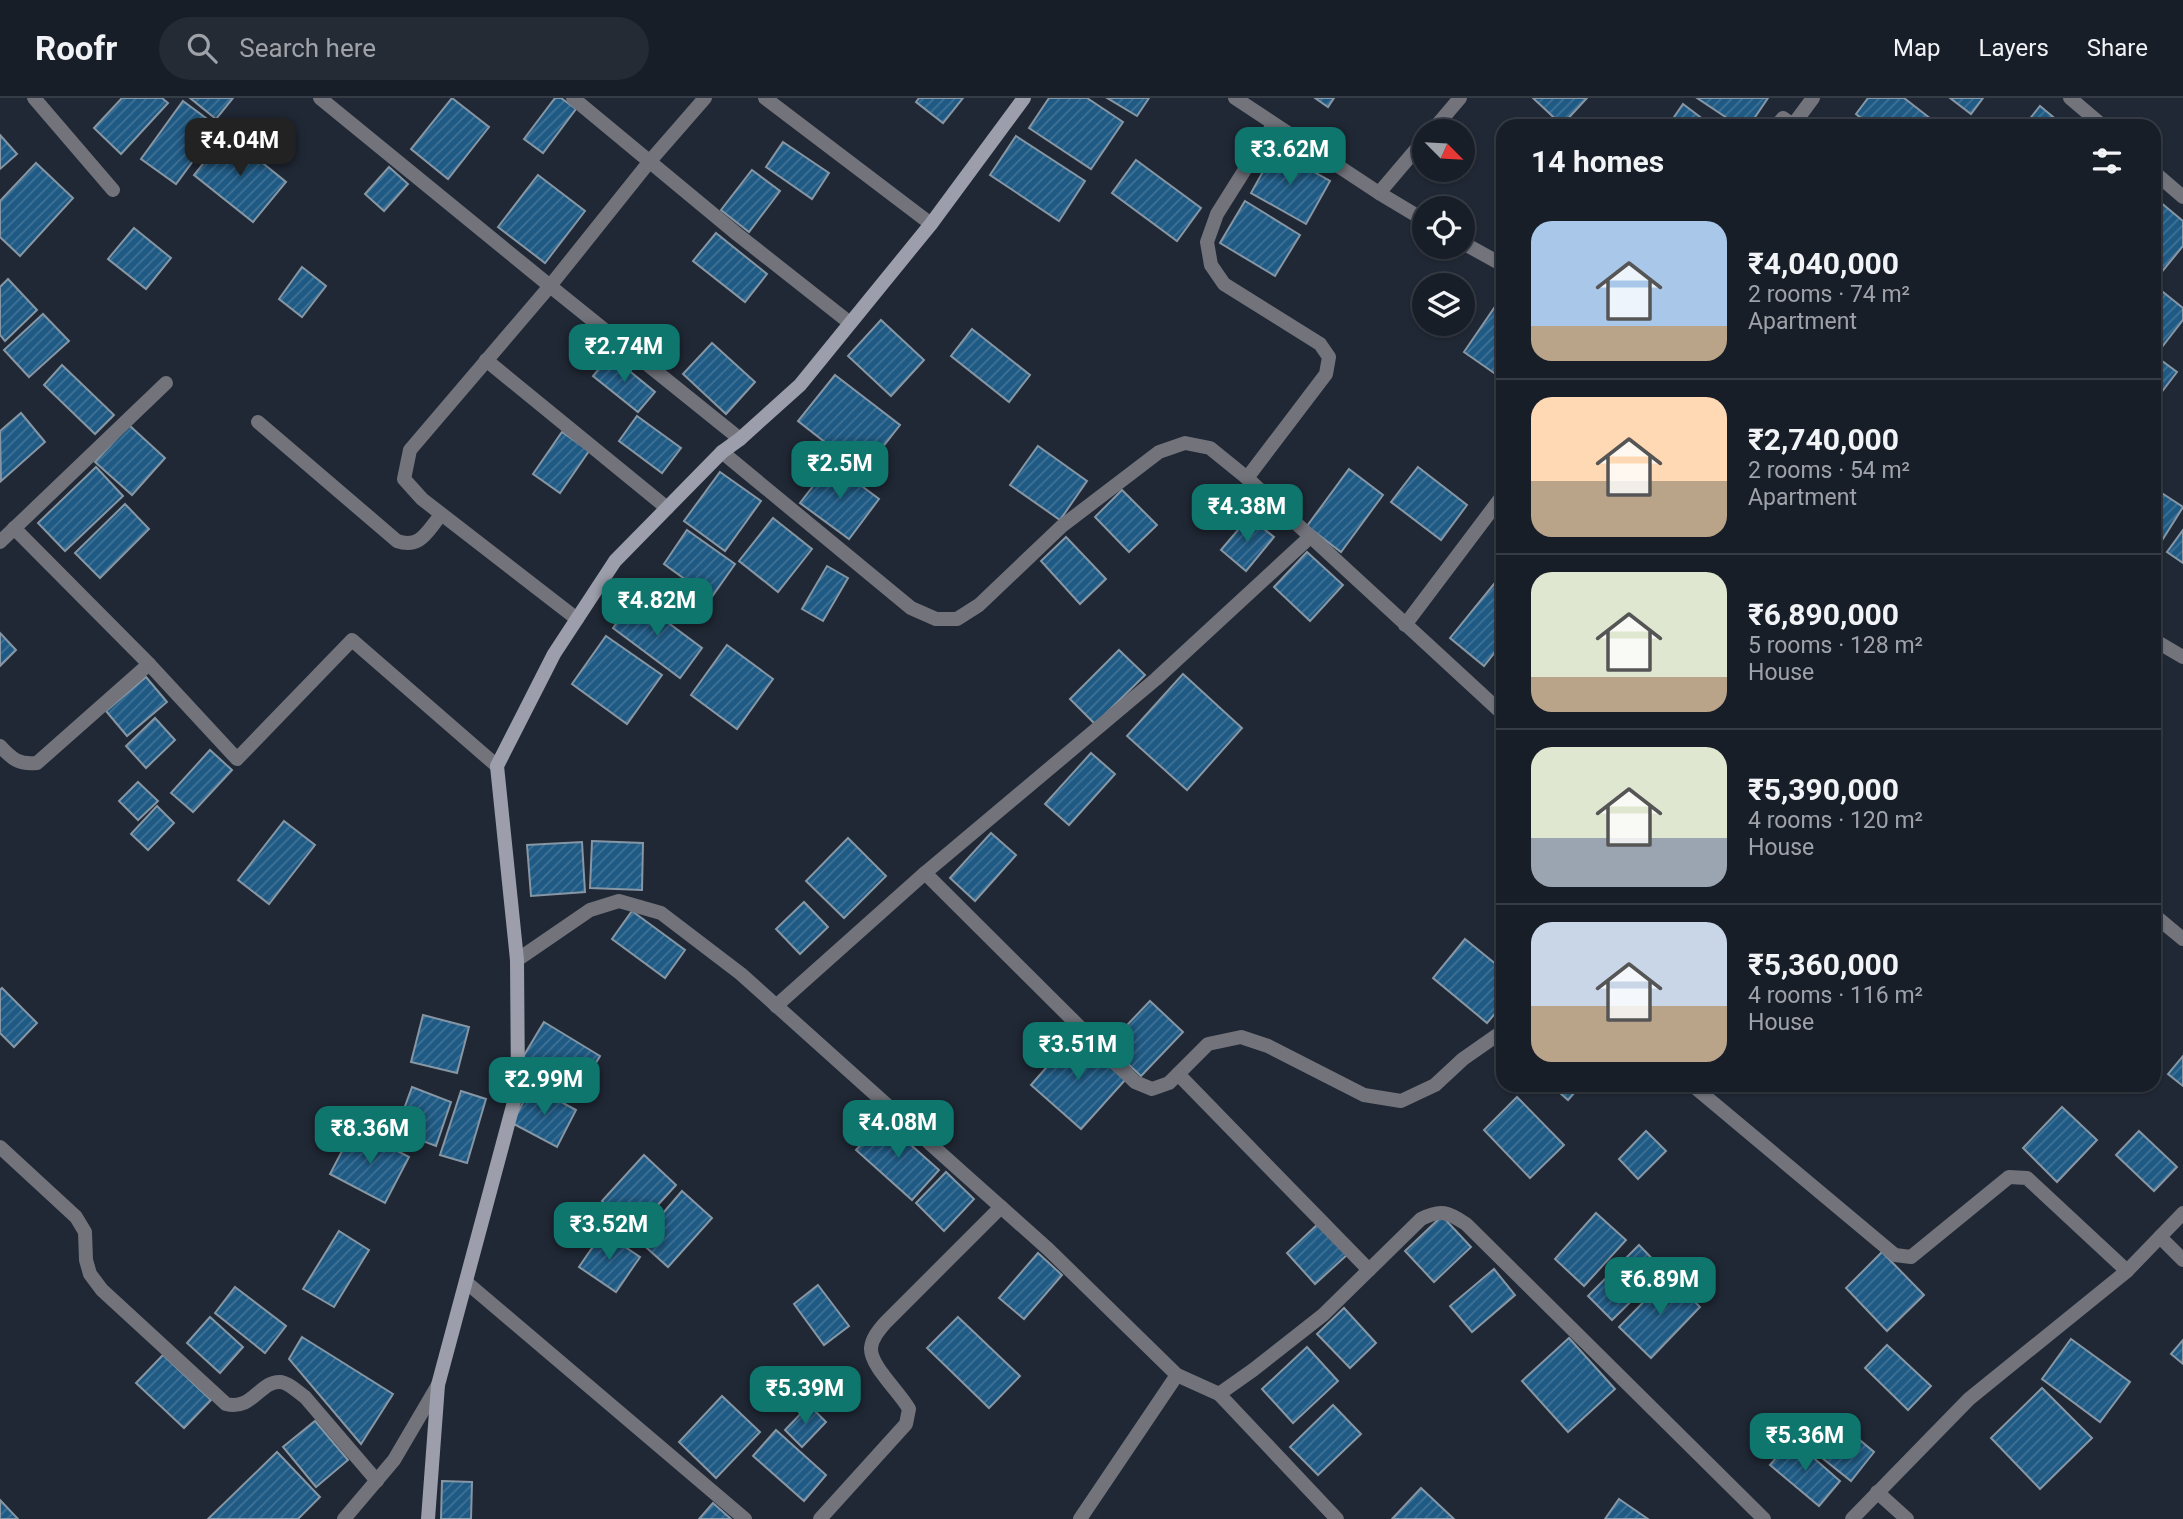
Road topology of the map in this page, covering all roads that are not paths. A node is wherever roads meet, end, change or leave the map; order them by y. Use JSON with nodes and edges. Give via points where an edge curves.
{"nodes":[{"id":1,"x":34,"y":98,"type":"edge"},
{"id":2,"x":320,"y":98,"type":"edge"},
{"id":3,"x":573,"y":98,"type":"edge"},
{"id":4,"x":705,"y":98,"type":"edge"},
{"id":5,"x":765,"y":98,"type":"edge"},
{"id":6,"x":1024,"y":98,"type":"edge"},
{"id":7,"x":1235,"y":98,"type":"edge"},
{"id":8,"x":1460,"y":98,"type":"edge"},
{"id":9,"x":1812,"y":98,"type":"edge"},
{"id":10,"x":2070,"y":98,"type":"edge"},
{"id":11,"x":2095,"y":98,"type":"edge"},
{"id":12,"x":2086,"y":111,"type":"junction"},
{"id":13,"x":1442,"y":119,"type":"edge"},
{"id":14,"x":1797,"y":119,"type":"edge"},
{"id":15,"x":2095,"y":119,"type":"edge"},
{"id":16,"x":1273,"y":125,"type":"junction"},
{"id":17,"x":1412,"y":154,"type":"edge"},
{"id":18,"x":650,"y":162,"type":"junction"},
{"id":19,"x":2161,"y":178,"type":"edge"},
{"id":20,"x":113,"y":190,"type":"dead end"},
{"id":21,"x":1380,"y":193,"type":"junction"},
{"id":22,"x":2183,"y":197,"type":"edge"},
{"id":23,"x":1412,"y":213,"type":"edge"},
{"id":24,"x":931,"y":224,"type":"junction"},
{"id":25,"x":1475,"y":250,"type":"edge"},
{"id":26,"x":1496,"y":261,"type":"edge"},
{"id":27,"x":550,"y":286,"type":"junction"},
{"id":28,"x":849,"y":323,"type":"junction"},
{"id":29,"x":486,"y":360,"type":"junction"},
{"id":30,"x":166,"y":383,"type":"dead end"},
{"id":31,"x":258,"y":422,"type":"dead end"},
{"id":32,"x":740,"y":439,"type":"junction"},
{"id":33,"x":722,"y":452,"type":"junction"},
{"id":34,"x":1247,"y":478,"type":"junction"},
{"id":35,"x":1496,"y":504,"type":"edge"},
{"id":36,"x":667,"y":508,"type":"junction"},
{"id":37,"x":442,"y":515,"type":"junction"},
{"id":38,"x":14,"y":528,"type":"junction"},
{"id":39,"x":1310,"y":537,"type":"junction"},
{"id":40,"x":0,"y":541,"type":"edge"},
{"id":41,"x":577,"y":619,"type":"junction"},
{"id":42,"x":1405,"y":625,"type":"junction"},
{"id":43,"x":2161,"y":644,"type":"edge"},
{"id":44,"x":2183,"y":657,"type":"edge"},
{"id":45,"x":149,"y":664,"type":"junction"},
{"id":46,"x":1496,"y":708,"type":"edge"},
{"id":47,"x":0,"y":746,"type":"edge"},
{"id":48,"x":497,"y":766,"type":"junction"},
{"id":49,"x":925,"y":873,"type":"junction"},
{"id":50,"x":2161,"y":921,"type":"edge"},
{"id":51,"x":2183,"y":939,"type":"edge"},
{"id":52,"x":517,"y":960,"type":"junction"},
{"id":53,"x":776,"y":1006,"type":"junction"},
{"id":54,"x":1496,"y":1036,"type":"edge"},
{"id":55,"x":1178,"y":1074,"type":"junction"},
{"id":56,"x":1700,"y":1092,"type":"edge"},
{"id":57,"x":0,"y":1147,"type":"edge"},
{"id":58,"x":1001,"y":1208,"type":"junction"},
{"id":59,"x":2183,"y":1213,"type":"edge"},
{"id":60,"x":2160,"y":1237,"type":"junction"},
{"id":61,"x":2183,"y":1260,"type":"edge"},
{"id":62,"x":1369,"y":1270,"type":"junction"},
{"id":63,"x":2127,"y":1271,"type":"junction"},
{"id":64,"x":466,"y":1282,"type":"junction"},
{"id":65,"x":1177,"y":1375,"type":"junction"},
{"id":66,"x":438,"y":1385,"type":"junction"},
{"id":67,"x":1219,"y":1394,"type":"junction"},
{"id":68,"x":377,"y":1481,"type":"junction"},
{"id":69,"x":1877,"y":1492,"type":"junction"},
{"id":70,"x":344,"y":1519,"type":"edge"},
{"id":71,"x":428,"y":1519,"type":"edge"},
{"id":72,"x":744,"y":1519,"type":"edge"},
{"id":73,"x":820,"y":1519,"type":"edge"},
{"id":74,"x":1080,"y":1519,"type":"edge"},
{"id":75,"x":1337,"y":1519,"type":"edge"},
{"id":76,"x":1764,"y":1519,"type":"edge"},
{"id":77,"x":1852,"y":1519,"type":"edge"},
{"id":78,"x":1907,"y":1519,"type":"edge"}],
"edges":[{"from":1,"to":20,"type":"street"},
{"from":2,"to":27,"type":"street"},
{"from":3,"to":18,"type":"street"},
{"from":4,"to":18,"type":"street"},
{"from":5,"to":24,"type":"street"},
{"from":6,"to":24,"type":"street"},
{"from":7,"to":16,"type":"street"},
{"from":8,"to":13,"type":"street"},
{"from":9,"to":14,"type":"street"},
{"from":10,"to":12,"type":"street"},
{"from":11,"to":12,"type":"street"},
{"from":12,"to":15,"type":"street"},
{"from":16,"to":21,"type":"street"},
{"from":16,"to":34,"type":"street","via":[[1217,214],[1207,242],[1211,265],[1224,284],[1320,344],[1329,357],[1326,374]]},
{"from":17,"to":21,"type":"street"},
{"from":18,"to":27,"type":"street"},
{"from":18,"to":28,"type":"street"},
{"from":19,"to":22,"type":"street"},
{"from":21,"to":23,"type":"street"},
{"from":24,"to":28,"type":"street"},
{"from":25,"to":26,"type":"street"},
{"from":27,"to":29,"type":"street"},
{"from":27,"to":32,"type":"street"},
{"from":28,"to":32,"type":"street","via":[[800,385]]},
{"from":29,"to":36,"type":"street"},
{"from":29,"to":37,"type":"street","via":[[411,450],[404,479]]},
{"from":30,"to":38,"type":"street"},
{"from":31,"to":37,"type":"street","via":[[397,541],[419,542]]},
{"from":32,"to":33,"type":"street"},
{"from":33,"to":34,"type":"street","via":[[911,608],[936,619],[957,618],[979,605],[1062,526],[1160,452],[1185,443],[1210,448]]},
{"from":33,"to":36,"type":"street"},
{"from":34,"to":39,"type":"street"},
{"from":35,"to":42,"type":"street"},
{"from":36,"to":41,"type":"street","via":[[615,561]]},
{"from":37,"to":41,"type":"street"},
{"from":38,"to":40,"type":"street"},
{"from":38,"to":45,"type":"street"},
{"from":39,"to":42,"type":"street"},
{"from":39,"to":49,"type":"street","via":[[1156,678]]},
{"from":41,"to":48,"type":"street"},
{"from":42,"to":46,"type":"street"},
{"from":43,"to":44,"type":"street"},
{"from":45,"to":47,"type":"street","via":[[37,763],[12,760]]},
{"from":45,"to":48,"type":"street","via":[[237,759],[352,640]]},
{"from":48,"to":52,"type":"street"},
{"from":49,"to":53,"type":"street"},
{"from":49,"to":55,"type":"street","via":[[1135,1082],[1152,1089]]},
{"from":50,"to":51,"type":"street"},
{"from":52,"to":53,"type":"street","via":[[590,910],[619,901],[661,913]]},
{"from":52,"to":64,"type":"street","via":[[518,1087]]},
{"from":53,"to":58,"type":"street"},
{"from":54,"to":55,"type":"street","via":[[1435,1085],[1401,1101],[1364,1096],[1268,1046],[1241,1037],[1208,1044]]},
{"from":55,"to":62,"type":"street"},
{"from":56,"to":63,"type":"street","via":[[1895,1255],[1911,1257],[2009,1177],[2027,1178]]},
{"from":57,"to":68,"type":"street","via":[[76,1217],[85,1232],[90,1274],[102,1290],[226,1404],[245,1404],[271,1384],[281,1382],[305,1397]]},
{"from":58,"to":65,"type":"street"},
{"from":58,"to":73,"type":"street","via":[[875,1336],[871,1348],[874,1363],[909,1409],[906,1424]]},
{"from":59,"to":60,"type":"street"},
{"from":60,"to":61,"type":"street"},
{"from":60,"to":63,"type":"street"},
{"from":62,"to":67,"type":"street","via":[[1323,1315]]},
{"from":62,"to":76,"type":"street","via":[[1421,1219],[1436,1211],[1453,1214]]},
{"from":63,"to":69,"type":"street","via":[[1969,1399]]},
{"from":64,"to":66,"type":"street"},
{"from":64,"to":72,"type":"street"},
{"from":65,"to":67,"type":"street"},
{"from":65,"to":74,"type":"street"},
{"from":66,"to":68,"type":"street"},
{"from":66,"to":71,"type":"street"},
{"from":67,"to":75,"type":"street"},
{"from":68,"to":70,"type":"street"},
{"from":69,"to":77,"type":"street"},
{"from":69,"to":78,"type":"street"}]}
